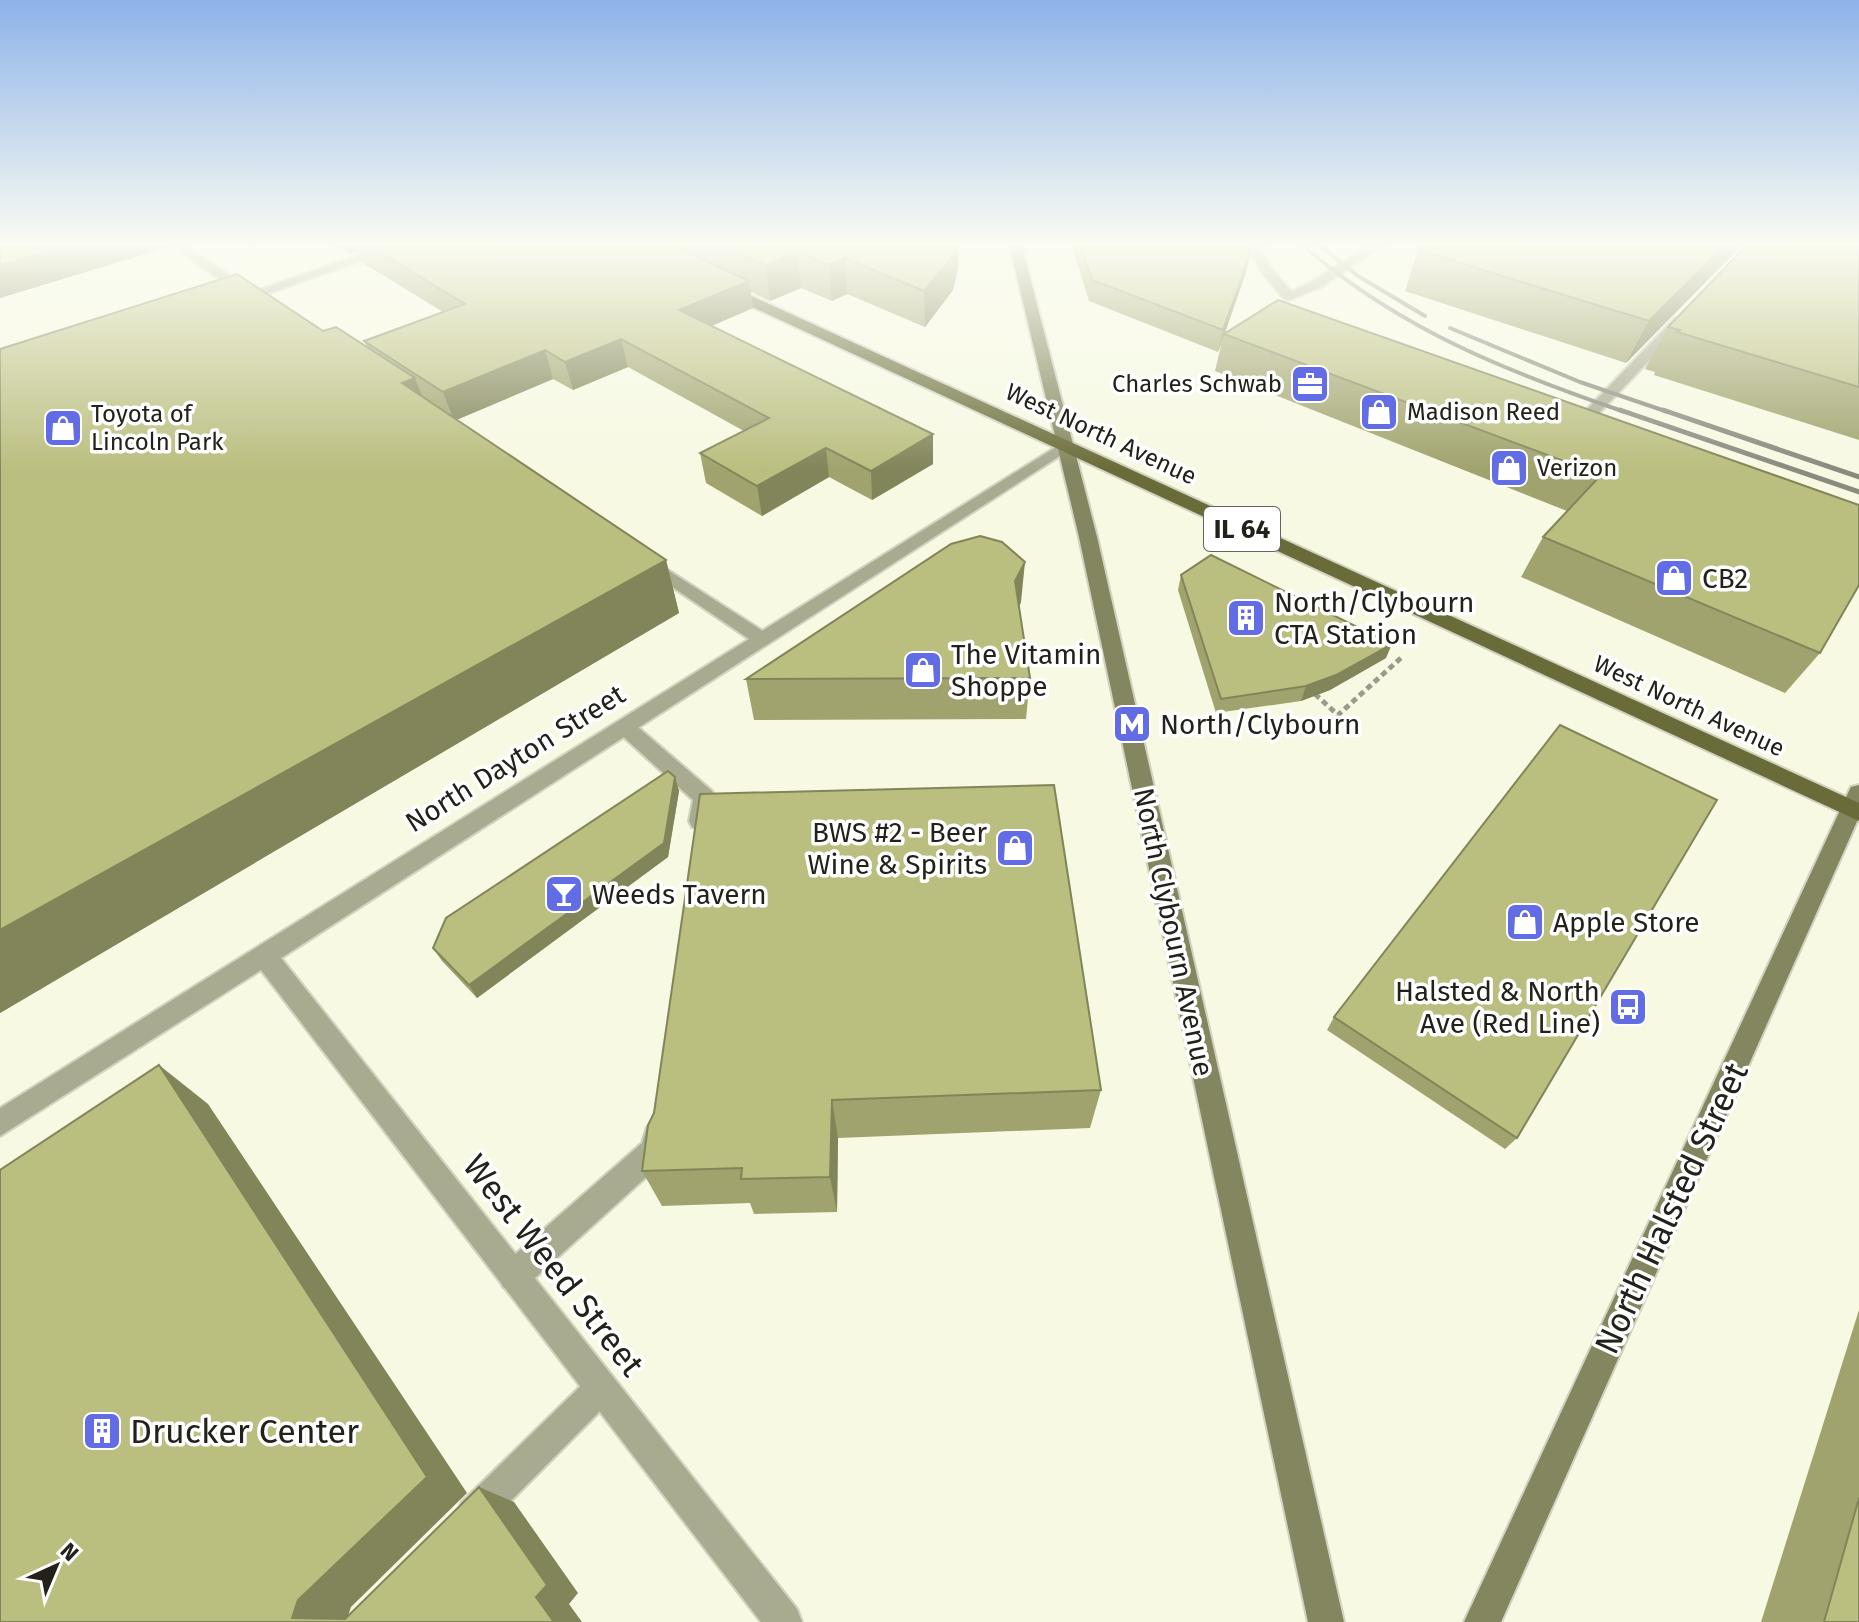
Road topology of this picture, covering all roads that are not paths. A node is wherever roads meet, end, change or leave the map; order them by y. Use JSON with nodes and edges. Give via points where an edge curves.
{"nodes":[{"id":1,"x":788,"y":319,"type":"edge"},
{"id":2,"x":1033,"y":319,"type":"edge"},
{"id":3,"x":1682,"y":319,"type":"edge"},
{"id":4,"x":1569,"y":435,"type":"edge"},
{"id":5,"x":1064,"y":447,"type":"junction"},
{"id":6,"x":626,"y":547,"type":"edge"},
{"id":7,"x":762,"y":639,"type":"junction"},
{"id":8,"x":625,"y":727,"type":"junction"},
{"id":9,"x":1856,"y":805,"type":"edge"},
{"id":10,"x":697,"y":843,"type":"edge"},
{"id":11,"x":264,"y":955,"type":"junction"},
{"id":12,"x":659,"y":1119,"type":"edge"},
{"id":13,"x":0,"y":1123,"type":"edge"},
{"id":14,"x":514,"y":1276,"type":"junction"},
{"id":15,"x":601,"y":1388,"type":"junction"},
{"id":16,"x":456,"y":1533,"type":"edge"},
{"id":17,"x":784,"y":1622,"type":"edge"},
{"id":18,"x":1326,"y":1622,"type":"edge"},
{"id":19,"x":1482,"y":1622,"type":"edge"}],
"edges":[{"from":1,"to":5,"type":"main road","name":"West North Avenue","number":"IL 64"},
{"from":2,"to":5,"type":"main road","name":"North Clybourn Avenue"},
{"from":3,"to":4,"type":"street"},
{"from":5,"to":7,"type":"street","name":"North Dayton Street"},
{"from":5,"to":9,"type":"main road","name":"West North Avenue","number":"IL 64"},
{"from":5,"to":18,"type":"main road","name":"North Clybourn Avenue"},
{"from":6,"to":7,"type":"street"},
{"from":7,"to":8,"type":"street","name":"North Dayton Street"},
{"from":8,"to":10,"type":"street","via":[[704,797]]},
{"from":8,"to":11,"type":"street","name":"North Dayton Street"},
{"from":9,"to":19,"type":"main road","name":"North Halsted Street"},
{"from":11,"to":13,"type":"street","name":"North Dayton Street"},
{"from":11,"to":14,"type":"street","name":"West Weed Street"},
{"from":12,"to":14,"type":"street","via":[[655,1150]]},
{"from":14,"to":15,"type":"street","name":"West Weed Street"},
{"from":15,"to":16,"type":"street"},
{"from":15,"to":17,"type":"street","name":"West Weed Street"}]}
